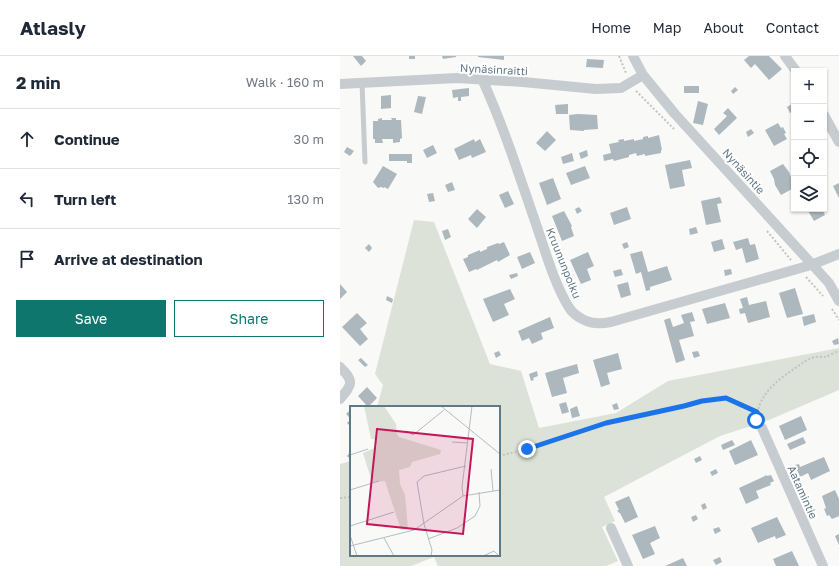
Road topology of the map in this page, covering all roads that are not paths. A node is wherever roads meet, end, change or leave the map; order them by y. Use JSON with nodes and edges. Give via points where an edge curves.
{"nodes":[{"id":1,"x":633,"y":56,"type":"edge"},
{"id":2,"x":785,"y":56,"type":"edge"},
{"id":3,"x":794,"y":68,"type":"edge"},
{"id":4,"x":643,"y":75,"type":"junction"},
{"id":5,"x":482,"y":79,"type":"junction"},
{"id":6,"x":362,"y":83,"type":"junction"},
{"id":7,"x":340,"y":84,"type":"edge"},
{"id":8,"x":827,"y":120,"type":"edge"},
{"id":9,"x":839,"y":142,"type":"edge"},
{"id":10,"x":365,"y":162,"type":"dead end"},
{"id":11,"x":839,"y":254,"type":"edge"},
{"id":12,"x":811,"y":264,"type":"junction"},
{"id":13,"x":839,"y":301,"type":"edge"},
{"id":14,"x":340,"y":367,"type":"edge"},
{"id":15,"x":340,"y":399,"type":"edge"},
{"id":16,"x":762,"y":428,"type":"road end"},
{"id":17,"x":611,"y":528,"type":"dead end"},
{"id":18,"x":628,"y":566,"type":"edge"},
{"id":19,"x":823,"y":566,"type":"edge"}],
"edges":[{"from":1,"to":4,"type":"street","name":"Nynäsintie"},
{"from":2,"to":3,"type":"street"},
{"from":4,"to":5,"type":"street","name":"Nynäsinraitti","via":[[621,88],[596,89]]},
{"from":4,"to":12,"type":"street","name":"Nynäsintie"},
{"from":5,"to":6,"type":"street","name":"Nynäsinraitti"},
{"from":5,"to":12,"type":"street","name":"Kruununpolku","via":[[560,290],[571,309],[580,318],[595,324],[611,322]]},
{"from":6,"to":7,"type":"street","name":"Nynäsinraitti"},
{"from":6,"to":10,"type":"lane"},
{"from":8,"to":9,"type":"street"},
{"from":11,"to":12,"type":"street","name":"Kruununpolku"},
{"from":12,"to":13,"type":"street","name":"Nynäsintie","via":[[829,283]]},
{"from":14,"to":15,"type":"street","via":[[349,376],[351,384]]},
{"from":16,"to":19,"type":"street","name":"Aatamintie"},
{"from":17,"to":18,"type":"street"}]}
